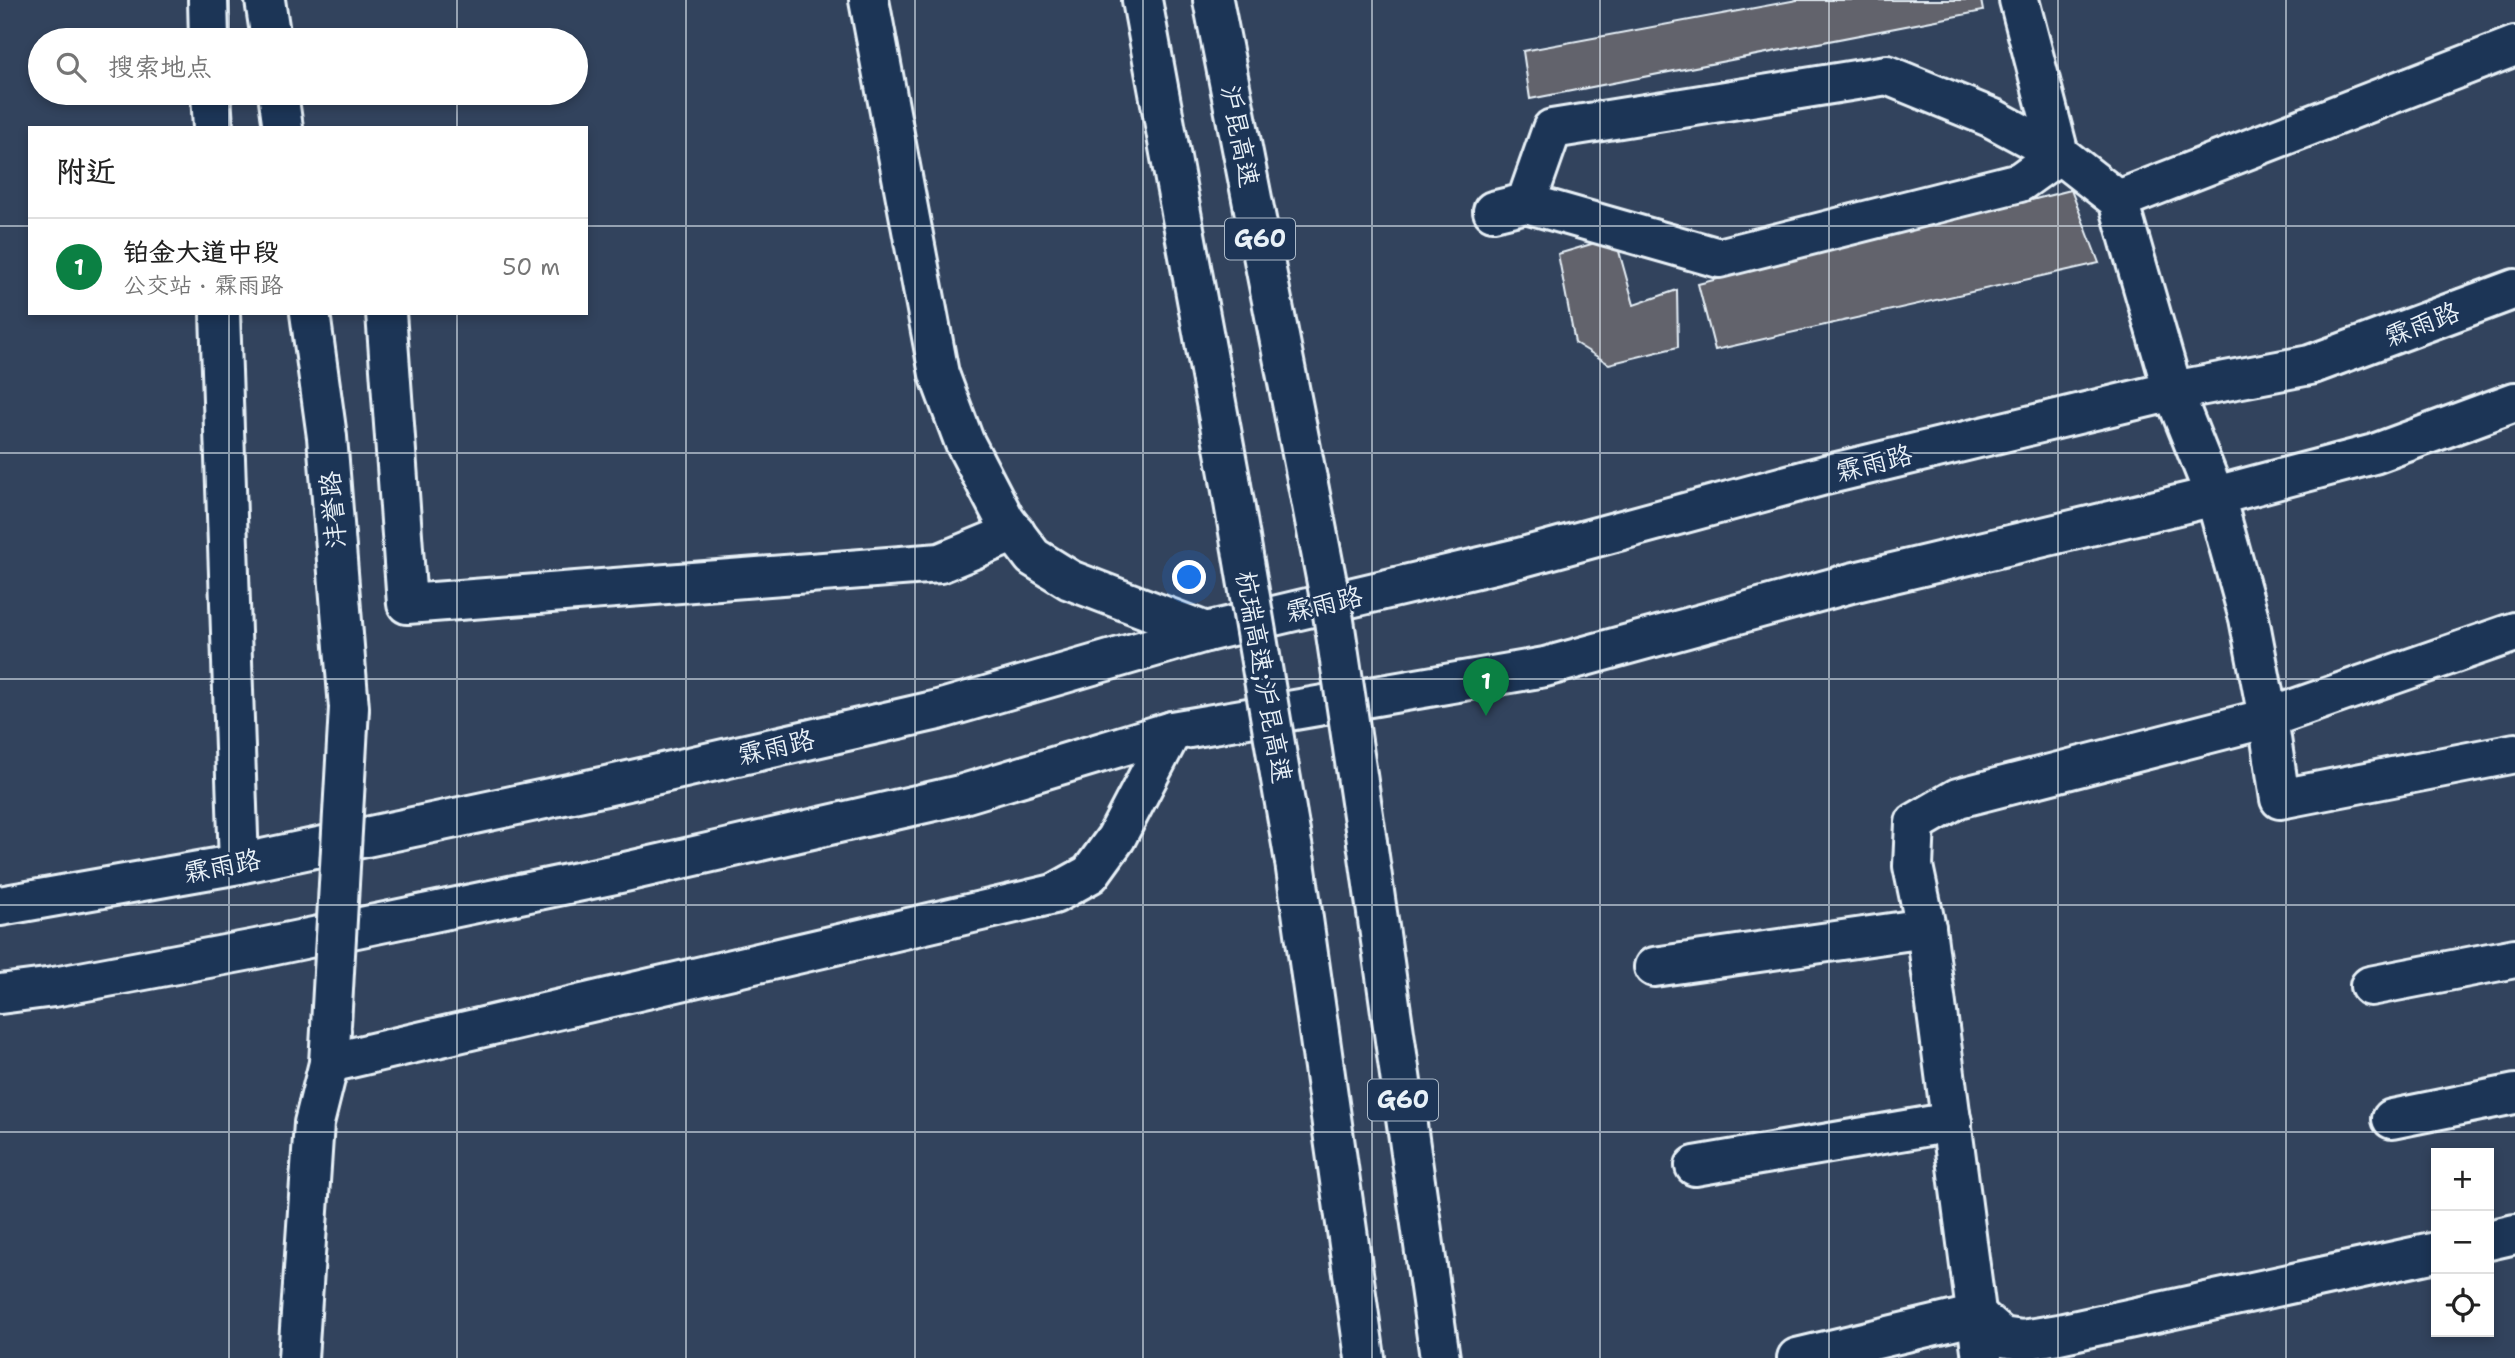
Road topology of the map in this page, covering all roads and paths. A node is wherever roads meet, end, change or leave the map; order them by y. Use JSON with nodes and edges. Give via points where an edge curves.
{"nodes":[{"id":1,"x":208,"y":0,"type":"edge"},
{"id":2,"x":265,"y":0,"type":"edge"},
{"id":3,"x":869,"y":0,"type":"edge"},
{"id":4,"x":1142,"y":0,"type":"edge"},
{"id":5,"x":1213,"y":0,"type":"edge"},
{"id":6,"x":2019,"y":0,"type":"edge"},
{"id":7,"x":209,"y":28,"type":"edge"},
{"id":8,"x":269,"y":28,"type":"edge"},
{"id":9,"x":2515,"y":46,"type":"edge"},
{"id":10,"x":212,"y":105,"type":"edge"},
{"id":11,"x":280,"y":105,"type":"edge"},
{"id":12,"x":213,"y":126,"type":"edge"},
{"id":13,"x":283,"y":126,"type":"edge"},
{"id":14,"x":2059,"y":154,"type":"junction"},
{"id":15,"x":2118,"y":200,"type":"junction"},
{"id":16,"x":2515,"y":289,"type":"edge"},
{"id":17,"x":220,"y":315,"type":"edge"},
{"id":18,"x":310,"y":315,"type":"edge"},
{"id":19,"x":386,"y":315,"type":"edge"},
{"id":20,"x":2173,"y":391,"type":"junction"},
{"id":21,"x":2515,"y":402,"type":"edge"},
{"id":22,"x":2215,"y":496,"type":"junction"},
{"id":23,"x":1015,"y":532,"type":"junction"},
{"id":24,"x":1206,"y":632,"type":"junction"},
{"id":25,"x":2515,"y":632,"type":"edge"},
{"id":26,"x":2268,"y":718,"type":"junction"},
{"id":27,"x":1172,"y":731,"type":"junction"},
{"id":28,"x":2515,"y":753,"type":"edge"},
{"id":29,"x":239,"y":863,"type":"junction"},
{"id":30,"x":0,"y":906,"type":"edge"},
{"id":31,"x":1926,"y":928,"type":"junction"},
{"id":32,"x":2515,"y":958,"type":"edge"},
{"id":33,"x":1654,"y":967,"type":"dead end"},
{"id":34,"x":2370,"y":986,"type":"dead end"},
{"id":35,"x":0,"y":994,"type":"edge"},
{"id":36,"x":329,"y":1063,"type":"junction"},
{"id":37,"x":2515,"y":1094,"type":"edge"},
{"id":38,"x":2392,"y":1119,"type":"dead end"},
{"id":39,"x":1952,"y":1122,"type":"junction"},
{"id":40,"x":1695,"y":1166,"type":"dead end"},
{"id":41,"x":2515,"y":1234,"type":"edge"},
{"id":42,"x":2494,"y":1239,"type":"edge"},
{"id":43,"x":2431,"y":1253,"type":"edge"},
{"id":44,"x":1977,"y":1315,"type":"junction"},
{"id":45,"x":298,"y":1358,"type":"edge"},
{"id":46,"x":1366,"y":1358,"type":"edge"},
{"id":47,"x":1440,"y":1358,"type":"edge"},
{"id":48,"x":1797,"y":1358,"type":"edge"},
{"id":49,"x":1982,"y":1358,"type":"edge"}],
"edges":[{"from":1,"to":7,"type":"main road"},
{"from":2,"to":8,"type":"main road"},
{"from":3,"to":23,"type":"main road","via":[[939,374],[964,441]]},
{"from":4,"to":46,"type":"main road","name":"杭瑞高速;沪昆高速","number":"G60","bridge":true,"via":[[1295,862]]},
{"from":5,"to":47,"type":"main road","name":"沪昆高速","number":"G60","bridge":true,"via":[[1333,614]]},
{"from":6,"to":14,"type":"main road"},
{"from":9,"to":15,"type":"main road"},
{"from":10,"to":12,"type":"main road"},
{"from":11,"to":13,"type":"main road"},
{"from":14,"to":14,"type":"main road","via":[[2020,182],[1719,258],[1509,207],[1552,129],[1886,75],[1992,118]]},
{"from":14,"to":15,"type":"main road"},
{"from":15,"to":20,"type":"main road"},
{"from":16,"to":20,"type":"main road","name":"霖雨路","via":[[2310,365]]},
{"from":17,"to":29,"type":"main road"},
{"from":18,"to":36,"type":"main road","name":"沣誉路","bridge":true,"via":[[327,436],[349,708]]},
{"from":19,"to":23,"type":"main road","via":[[407,604],[940,563]]},
{"from":20,"to":22,"type":"main road"},
{"from":20,"to":24,"type":"main road","name":"霖雨路","via":[[1825,475],[1519,558]]},
{"from":21,"to":22,"type":"main road","via":[[2374,454]]},
{"from":22,"to":26,"type":"main road","via":[[2249,618]]},
{"from":22,"to":27,"type":"main road","via":[[1851,583],[1545,667]]},
{"from":23,"to":24,"type":"main road","via":[[1033,557],[1070,580]]},
{"from":24,"to":29,"type":"main road","name":"霖雨路","via":[[937,710]]},
{"from":25,"to":26,"type":"main road"},
{"from":26,"to":28,"type":"main road","via":[[2280,799]]},
{"from":26,"to":31,"type":"main road","via":[[1958,798],[1915,823],[1913,866]]},
{"from":27,"to":35,"type":"main road","via":[[960,795],[638,869],[256,949]]},
{"from":27,"to":36,"type":"main road","via":[[1116,838],[1090,874],[1054,894]]},
{"from":29,"to":30,"type":"main road","name":"霖雨路"},
{"from":31,"to":33,"type":"main road"},
{"from":31,"to":39,"type":"main road"},
{"from":32,"to":34,"type":"main road"},
{"from":36,"to":45,"type":"main road","name":"沣誉路","via":[[314,1123]]},
{"from":37,"to":38,"type":"main road"},
{"from":39,"to":40,"type":"main road"},
{"from":39,"to":44,"type":"main road"},
{"from":41,"to":42,"type":"main road"},
{"from":43,"to":44,"type":"main road","via":[[2022,1340],[2002,1337]]},
{"from":44,"to":48,"type":"main road"},
{"from":44,"to":49,"type":"main road"}]}
